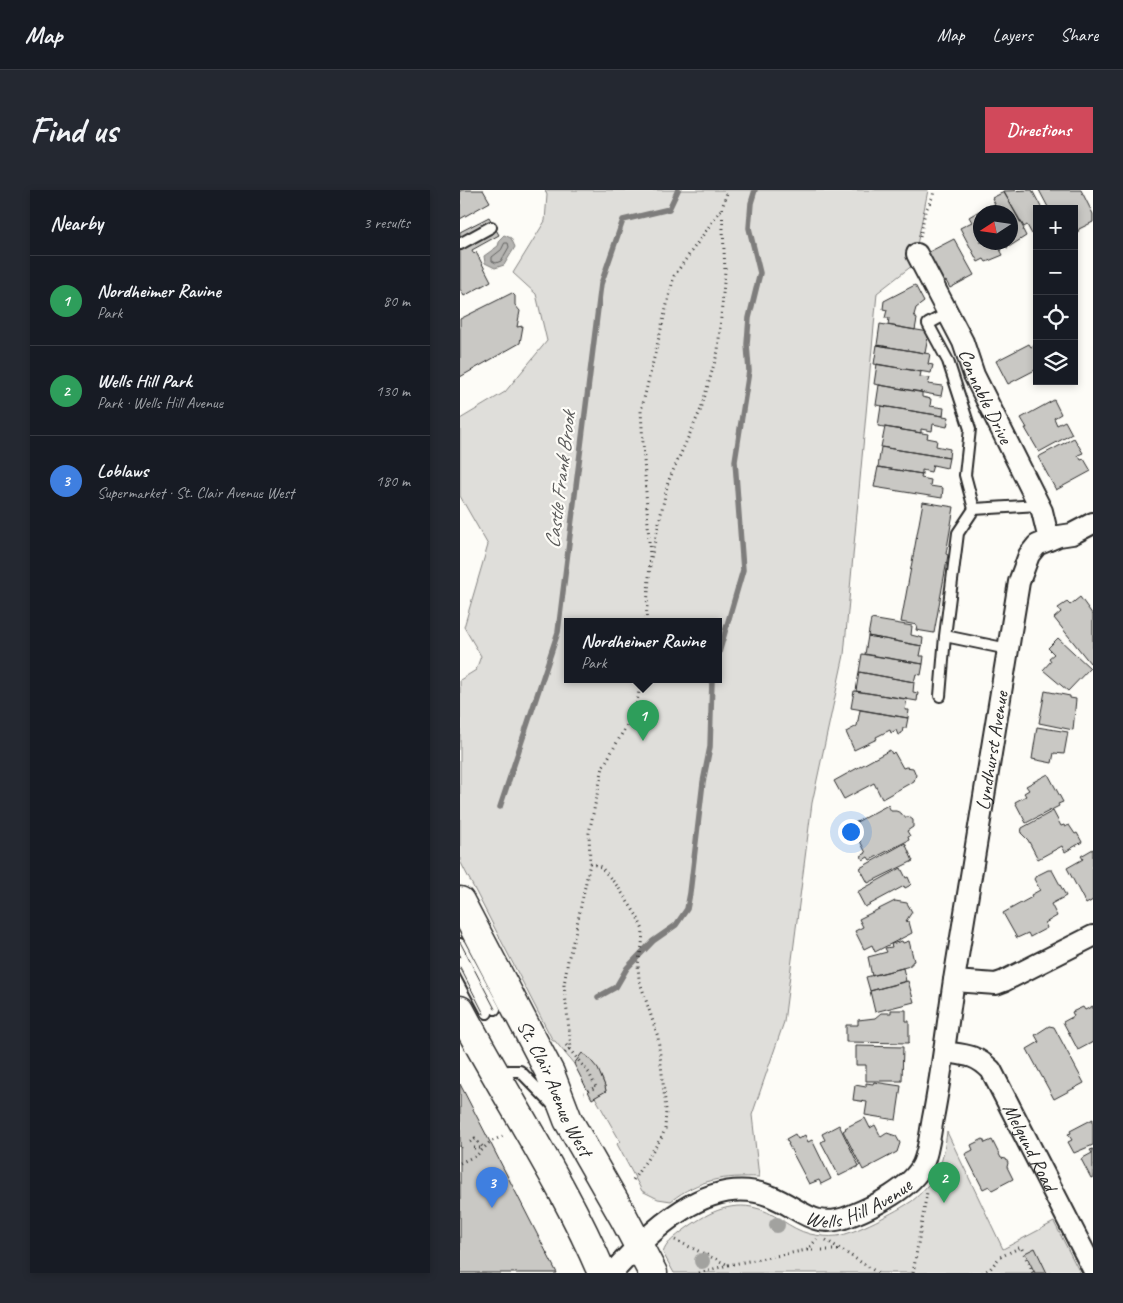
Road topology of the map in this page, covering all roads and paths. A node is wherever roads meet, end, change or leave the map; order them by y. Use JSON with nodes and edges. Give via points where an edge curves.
{"nodes":[{"id":1,"x":728,"y":190,"type":"edge"},
{"id":2,"x":934,"y":190,"type":"edge"},
{"id":3,"x":722,"y":208,"type":"junction"},
{"id":4,"x":490,"y":227,"type":"dead end"},
{"id":5,"x":460,"y":244,"type":"edge"},
{"id":6,"x":916,"y":254,"type":"joint"},
{"id":7,"x":948,"y":313,"type":"junction"},
{"id":8,"x":1039,"y":504,"type":"junction"},
{"id":9,"x":974,"y":509,"type":"junction"},
{"id":10,"x":1093,"y":523,"type":"edge"},
{"id":11,"x":1049,"y":540,"type":"junction"},
{"id":12,"x":650,"y":563,"type":"junction"},
{"id":13,"x":646,"y":618,"type":"edge"},
{"id":14,"x":945,"y":636,"type":"junction"},
{"id":15,"x":1008,"y":649,"type":"junction"},
{"id":16,"x":641,"y":683,"type":"edge"},
{"id":17,"x":940,"y":696,"type":"dead end"},
{"id":18,"x":590,"y":863,"type":"junction"},
{"id":19,"x":460,"y":901,"type":"edge"},
{"id":20,"x":1093,"y":936,"type":"edge"},
{"id":21,"x":460,"y":944,"type":"edge"},
{"id":22,"x":460,"y":962,"type":"edge"},
{"id":23,"x":954,"y":980,"type":"junction"},
{"id":24,"x":473,"y":1012,"type":"edge"},
{"id":25,"x":948,"y":1020,"type":"joint"},
{"id":26,"x":566,"y":1044,"type":"dead end"},
{"id":27,"x":944,"y":1052,"type":"junction"},
{"id":28,"x":563,"y":1055,"type":"dead end"},
{"id":29,"x":495,"y":1073,"type":"junction"},
{"id":30,"x":584,"y":1093,"type":"dead end"},
{"id":31,"x":568,"y":1120,"type":"junction"},
{"id":32,"x":503,"y":1136,"type":"dead end"},
{"id":33,"x":470,"y":1142,"type":"dead end"},
{"id":34,"x":484,"y":1148,"type":"junction"},
{"id":35,"x":474,"y":1149,"type":"dead end"},
{"id":36,"x":460,"y":1163,"type":"edge"},
{"id":37,"x":917,"y":1174,"type":"junction"},
{"id":38,"x":631,"y":1183,"type":"dead end"},
{"id":39,"x":670,"y":1237,"type":"dead end"},
{"id":40,"x":638,"y":1245,"type":"junction"},
{"id":41,"x":806,"y":1250,"type":"junction"},
{"id":42,"x":841,"y":1250,"type":"junction"},
{"id":43,"x":728,"y":1265,"type":"junction"},
{"id":44,"x":1093,"y":1269,"type":"edge"},
{"id":45,"x":602,"y":1273,"type":"edge"},
{"id":46,"x":612,"y":1273,"type":"edge"},
{"id":47,"x":654,"y":1273,"type":"edge"},
{"id":48,"x":700,"y":1273,"type":"edge"},
{"id":49,"x":878,"y":1273,"type":"edge"},
{"id":50,"x":913,"y":1273,"type":"edge"},
{"id":51,"x":982,"y":1273,"type":"edge"},
{"id":52,"x":1033,"y":1273,"type":"edge"}],
"edges":[{"from":1,"to":3,"type":"path"},
{"from":2,"to":6,"type":"path","via":[[925,212]]},
{"from":3,"to":12,"type":"path","via":[[725,271],[718,352],[700,409],[668,482]]},
{"from":3,"to":12,"type":"path","via":[[674,276],[641,411]]},
{"from":4,"to":5,"type":"lane"},
{"from":6,"to":7,"type":"street","name":"Connable Drive"},
{"from":7,"to":8,"type":"street","name":"Connable Drive","via":[[963,342],[974,375]]},
{"from":7,"to":9,"type":"lane","via":[[928,324],[948,361],[970,429],[966,474]]},
{"from":8,"to":9,"type":"lane"},
{"from":8,"to":11,"type":"street","name":"Connable Drive"},
{"from":9,"to":14,"type":"lane","via":[[958,533]]},
{"from":10,"to":11,"type":"street","name":"Lyndhurst Avenue","via":[[1072,534]]},
{"from":11,"to":15,"type":"street","name":"Lyndhurst Avenue","via":[[1038,545],[1029,555],[1019,582]]},
{"from":12,"to":13,"type":"path"},
{"from":14,"to":15,"type":"lane"},
{"from":14,"to":17,"type":"lane"},
{"from":15,"to":23,"type":"street","name":"Lyndhurst Avenue"},
{"from":16,"to":18,"type":"path","via":[[628,723],[603,767],[589,833]]},
{"from":18,"to":28,"type":"path","via":[[565,972],[571,1047]]},
{"from":18,"to":38,"type":"path","via":[[601,867],[618,887],[643,930],[639,979],[658,1037],[665,1128]]},
{"from":19,"to":31,"type":"main road","name":"St. Clair Avenue West","via":[[550,1073]]},
{"from":20,"to":23,"type":"street","via":[[996,984]]},
{"from":21,"to":24,"type":"lane"},
{"from":22,"to":24,"type":"lane"},
{"from":23,"to":25,"type":"street","name":"Lyndhurst Avenue"},
{"from":24,"to":29,"type":"main road","name":"St. Clair Avenue West"},
{"from":25,"to":27,"type":"street","name":"Wells Hill Avenue"},
{"from":26,"to":30,"type":"path","via":[[596,1087]]},
{"from":27,"to":37,"type":"street","name":"Wells Hill Avenue","via":[[926,1155]]},
{"from":27,"to":44,"type":"street","name":"Melgund Road","via":[[981,1060],[990,1070]]},
{"from":29,"to":31,"type":"lane","via":[[520,1072]]},
{"from":29,"to":45,"type":"main road","name":"St. Clair Avenue West","via":[[548,1164]]},
{"from":31,"to":40,"type":"main road","name":"St. Clair Avenue West"},
{"from":32,"to":34,"type":"path"},
{"from":33,"to":34,"type":"path","via":[[475,1139]]},
{"from":34,"to":35,"type":"path"},
{"from":34,"to":36,"type":"path"},
{"from":37,"to":40,"type":"street","name":"Wells Hill Avenue","via":[[898,1191],[858,1213],[827,1221],[805,1216],[768,1196],[741,1191],[710,1195],[693,1203]]},
{"from":37,"to":50,"type":"path","via":[[926,1184],[927,1192]]},
{"from":39,"to":43,"type":"path"},
{"from":40,"to":46,"type":"street","name":"Wells Hill Avenue"},
{"from":40,"to":47,"type":"main road","name":"St. Clair Avenue West"},
{"from":41,"to":42,"type":"path"},
{"from":41,"to":42,"type":"path","via":[[822,1233],[826,1240]]},
{"from":41,"to":43,"type":"path"},
{"from":42,"to":49,"type":"path"},
{"from":43,"to":48,"type":"path"},
{"from":51,"to":52,"type":"path","via":[[1000,1257],[1021,1247]]}]}
